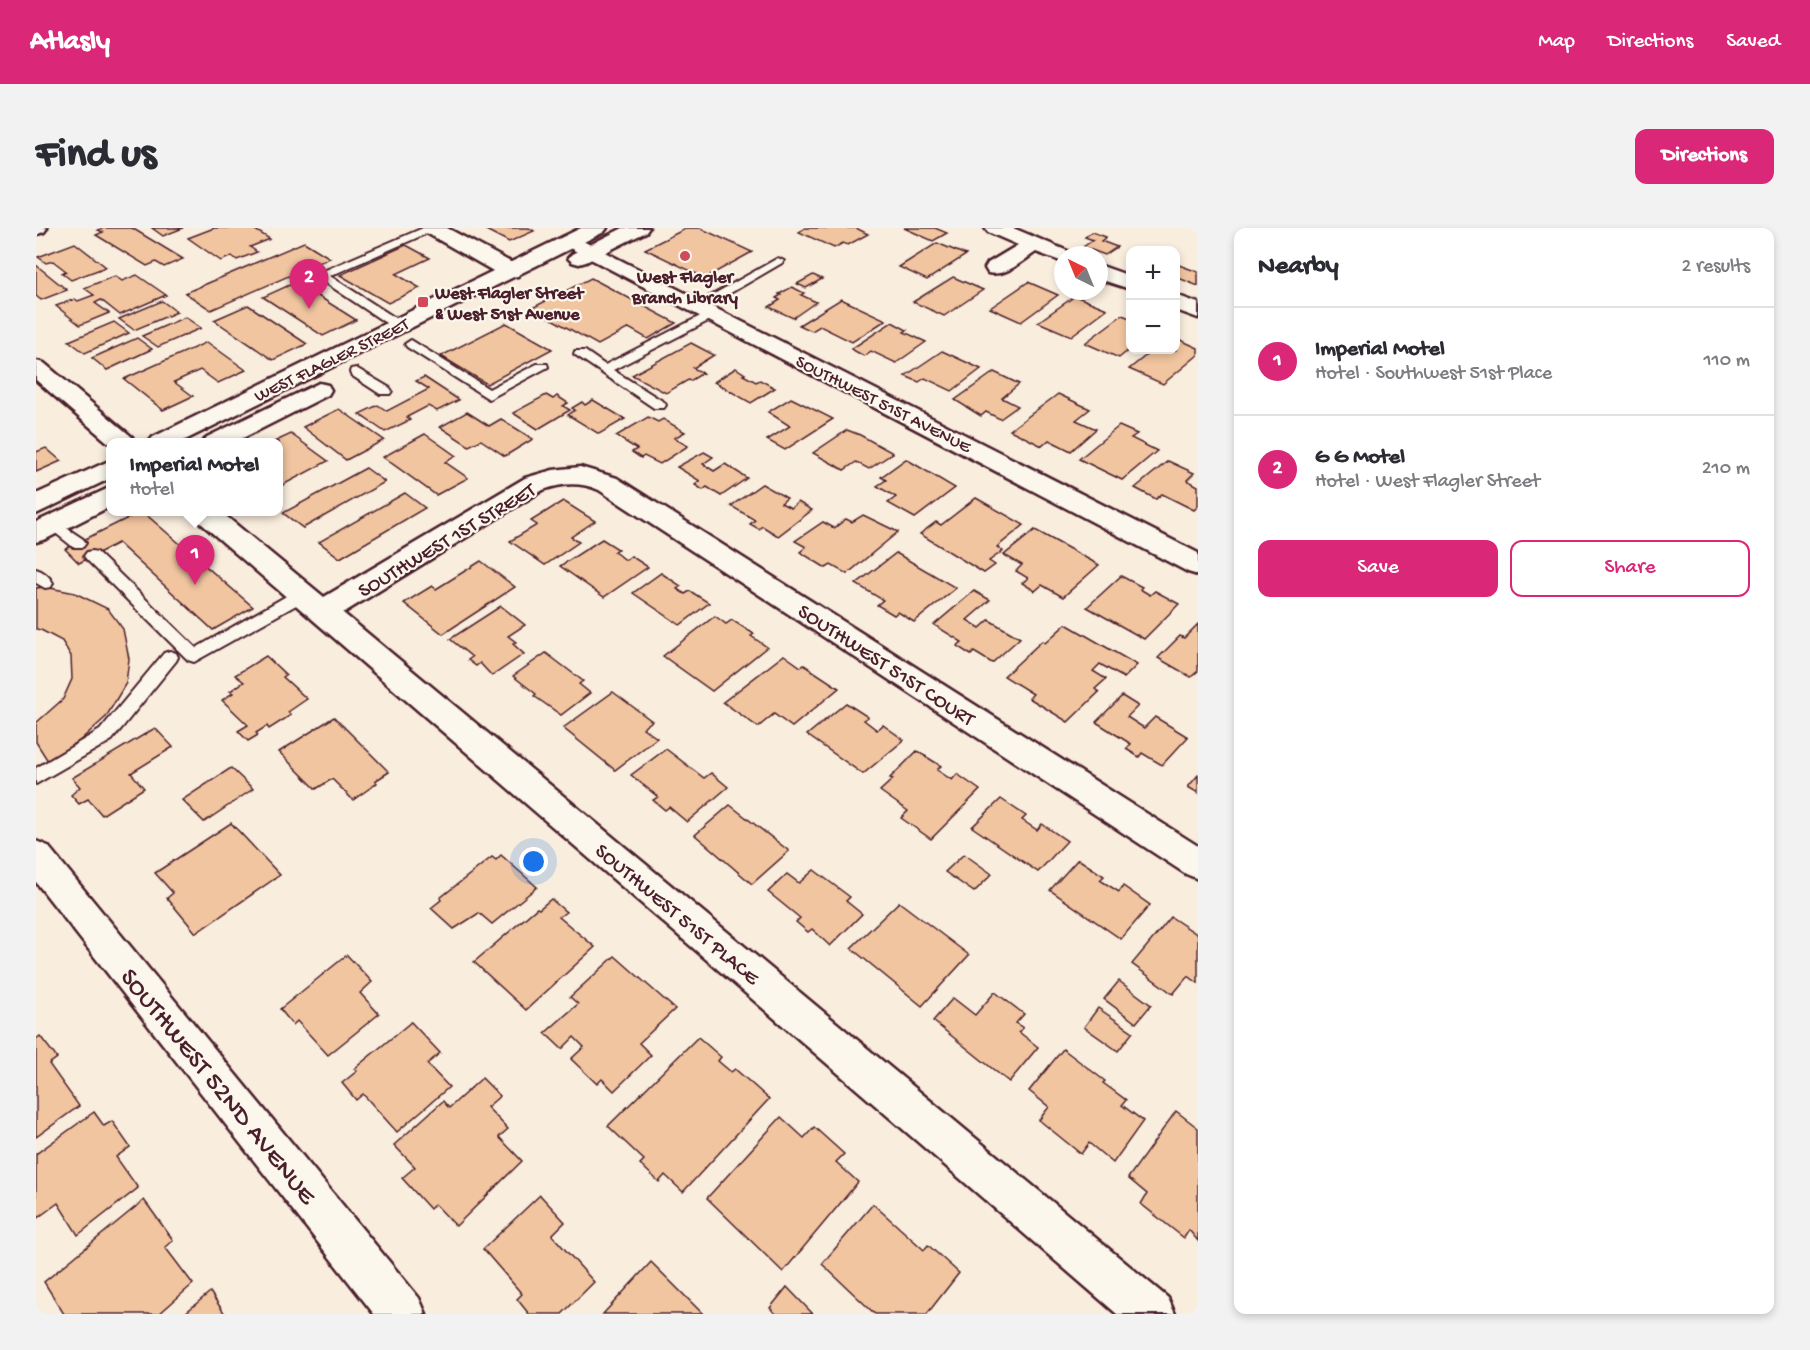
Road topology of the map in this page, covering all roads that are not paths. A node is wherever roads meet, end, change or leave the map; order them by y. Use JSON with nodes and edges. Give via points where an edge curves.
{"nodes":[{"id":1,"x":433,"y":228,"type":"edge"},
{"id":2,"x":639,"y":228,"type":"edge"},
{"id":3,"x":995,"y":228,"type":"edge"},
{"id":4,"x":587,"y":240,"type":"edge"},
{"id":5,"x":1034,"y":244,"type":"junction"},
{"id":6,"x":1054,"y":252,"type":"edge"},
{"id":7,"x":778,"y":261,"type":"dead end"},
{"id":8,"x":996,"y":268,"type":"dead end"},
{"id":9,"x":510,"y":271,"type":"junction"},
{"id":10,"x":1108,"y":274,"type":"edge"},
{"id":11,"x":1126,"y":281,"type":"edge"},
{"id":12,"x":1180,"y":304,"type":"edge"},
{"id":13,"x":482,"y":307,"type":"junction"},
{"id":14,"x":704,"y":310,"type":"junction"},
{"id":15,"x":1198,"y":311,"type":"edge"},
{"id":16,"x":386,"y":351,"type":"junction"},
{"id":17,"x":580,"y":354,"type":"dead end"},
{"id":18,"x":542,"y":367,"type":"dead end"},
{"id":19,"x":36,"y":368,"type":"edge"},
{"id":20,"x":604,"y":370,"type":"junction"},
{"id":21,"x":385,"y":391,"type":"dead end"},
{"id":22,"x":659,"y":405,"type":"dead end"},
{"id":23,"x":118,"y":438,"type":"edge"},
{"id":24,"x":172,"y":438,"type":"edge"},
{"id":25,"x":223,"y":438,"type":"edge"},
{"id":26,"x":106,"y":472,"type":"edge"},
{"id":27,"x":573,"y":474,"type":"joint"},
{"id":28,"x":106,"y":486,"type":"edge"},
{"id":29,"x":106,"y":498,"type":"edge"},
{"id":30,"x":80,"y":511,"type":"junction"},
{"id":31,"x":209,"y":516,"type":"edge"},
{"id":32,"x":42,"y":521,"type":"edge"},
{"id":33,"x":78,"y":543,"type":"dead end"},
{"id":34,"x":92,"y":556,"type":"dead end"},
{"id":35,"x":1198,"y":565,"type":"edge"},
{"id":36,"x":311,"y":603,"type":"junction"},
{"id":37,"x":170,"y":657,"type":"dead end"},
{"id":38,"x":36,"y":777,"type":"edge"},
{"id":39,"x":36,"y":856,"type":"edge"},
{"id":40,"x":1198,"y":864,"type":"edge"},
{"id":41,"x":403,"y":1314,"type":"edge"},
{"id":42,"x":1152,"y":1314,"type":"edge"}],
"edges":[{"from":1,"to":9,"type":"street"},
{"from":1,"to":16,"type":"lane","via":[[323,277]]},
{"from":2,"to":4,"type":"street","name":"WEST FLAGLER STREET"},
{"from":3,"to":5,"type":"street"},
{"from":4,"to":9,"type":"street","name":"WEST FLAGLER STREET"},
{"from":4,"to":13,"type":"street","name":"WEST FLAGLER STREET"},
{"from":4,"to":14,"type":"street","name":"SOUTHWEST 51ST AVENUE"},
{"from":5,"to":6,"type":"street"},
{"from":5,"to":8,"type":"street"},
{"from":7,"to":14,"type":"lane"},
{"from":9,"to":13,"type":"street"},
{"from":9,"to":16,"type":"street","name":"WEST FLAGLER STREET"},
{"from":10,"to":11,"type":"street"},
{"from":12,"to":15,"type":"street"},
{"from":13,"to":16,"type":"street","name":"WEST FLAGLER STREET"},
{"from":14,"to":20,"type":"lane"},
{"from":14,"to":35,"type":"street","name":"SOUTHWEST 51ST AVENUE"},
{"from":16,"to":18,"type":"lane","via":[[489,395]]},
{"from":16,"to":21,"type":"lane"},
{"from":16,"to":24,"type":"street","name":"WEST FLAGLER STREET"},
{"from":16,"to":25,"type":"street","name":"WEST FLAGLER STREET"},
{"from":17,"to":20,"type":"lane"},
{"from":19,"to":23,"type":"street"},
{"from":20,"to":22,"type":"lane"},
{"from":26,"to":32,"type":"street"},
{"from":27,"to":36,"type":"street","name":"SOUTHWEST 1ST STREET","via":[[550,478],[521,491]]},
{"from":27,"to":40,"type":"street","name":"SOUTHWEST 51ST COURT","via":[[608,484]]},
{"from":28,"to":30,"type":"street"},
{"from":29,"to":30,"type":"street"},
{"from":30,"to":32,"type":"street"},
{"from":31,"to":36,"type":"street","name":"SOUTHWEST 51ST PLACE"},
{"from":32,"to":33,"type":"lane"},
{"from":34,"to":36,"type":"lane","via":[[194,656]]},
{"from":36,"to":42,"type":"street","name":"SOUTHWEST 51ST PLACE"},
{"from":37,"to":38,"type":"lane","via":[[106,735]]},
{"from":39,"to":41,"type":"street","name":"SOUTHWEST 52ND AVENUE"}]}
